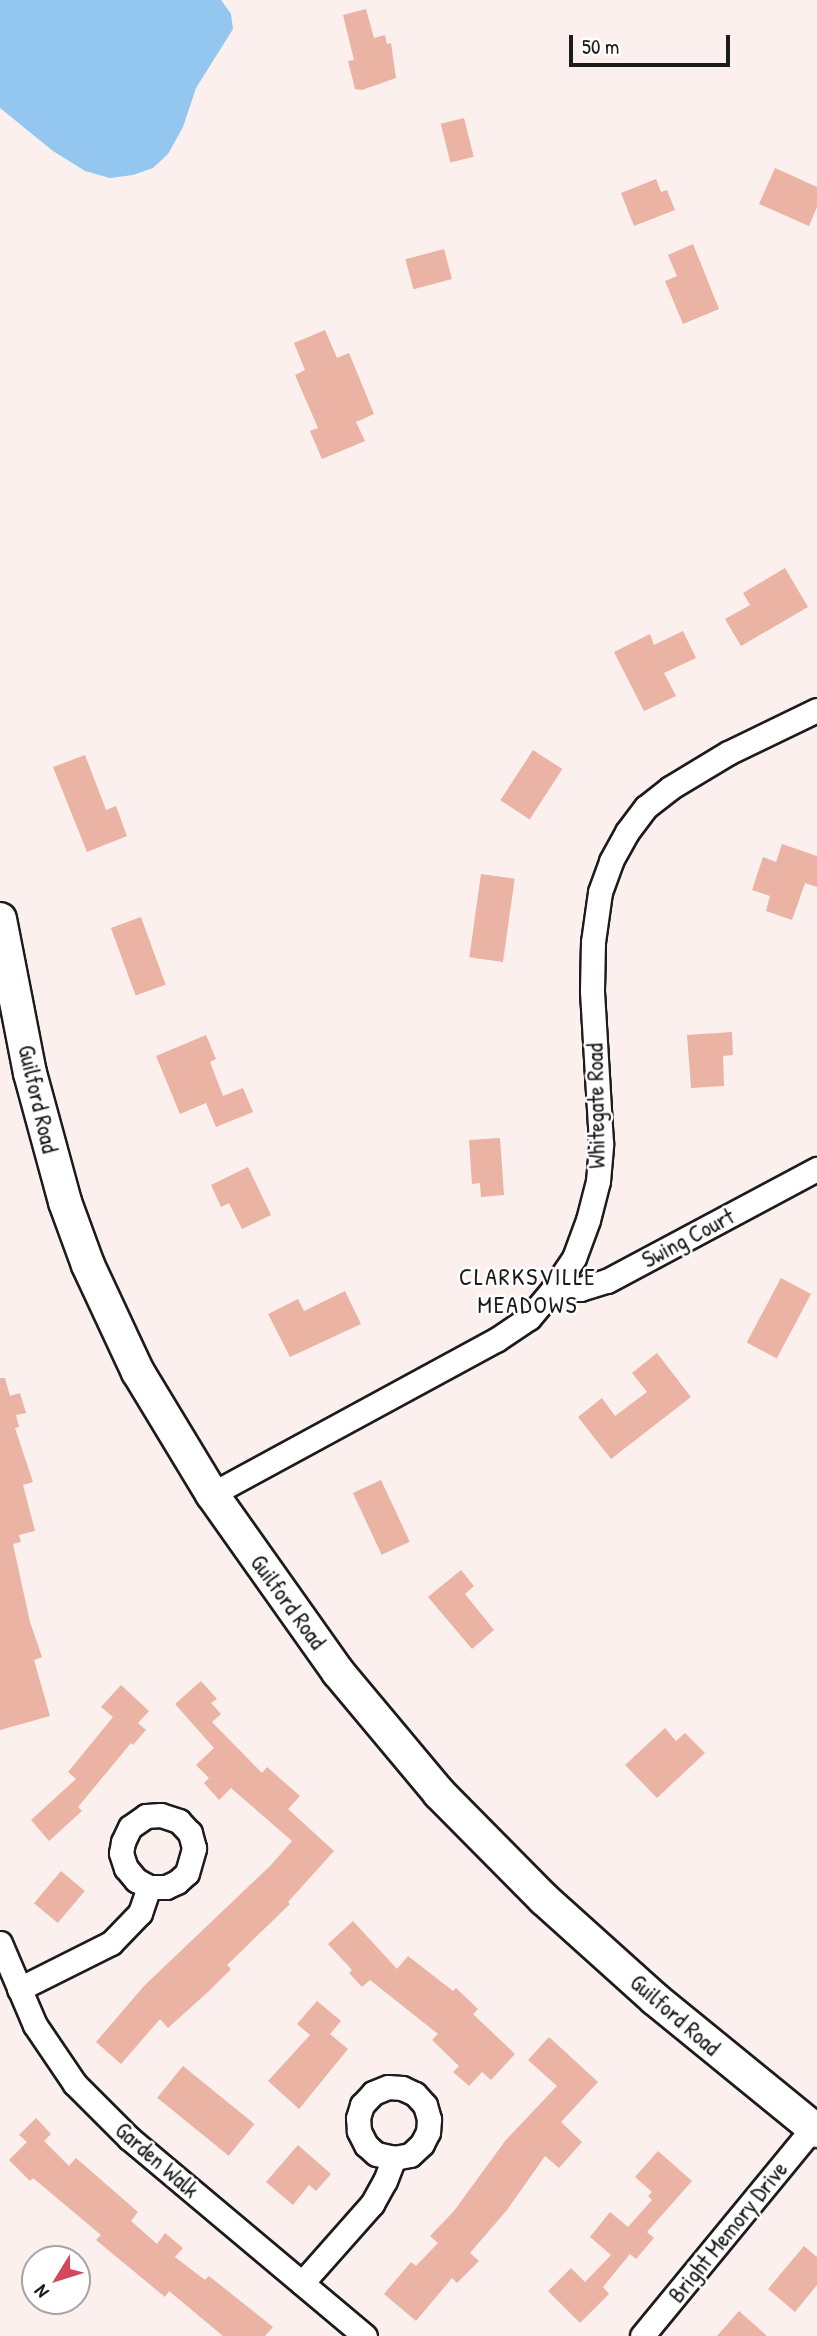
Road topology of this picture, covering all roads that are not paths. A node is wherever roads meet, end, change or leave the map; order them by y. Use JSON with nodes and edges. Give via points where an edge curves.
{"nodes":[{"id":1,"x":817,"y":710,"type":"edge"},
{"id":2,"x":0,"y":919,"type":"edge"},
{"id":3,"x":817,"y":1169,"type":"edge"},
{"id":4,"x":553,"y":1289,"type":"junction"},
{"id":5,"x":212,"y":1494,"type":"junction"},
{"id":6,"x":149,"y":1887,"type":"dead end"},
{"id":7,"x":0,"y":1943,"type":"edge"},
{"id":8,"x":19,"y":1989,"type":"junction"},
{"id":9,"x":815,"y":2129,"type":"edge"},
{"id":10,"x":394,"y":2158,"type":"dead end"},
{"id":11,"x":302,"y":2283,"type":"junction"},
{"id":12,"x":366,"y":2336,"type":"edge"},
{"id":13,"x":642,"y":2336,"type":"edge"}],
"edges":[{"from":1,"to":4,"type":"street","name":"Whitegate Road","via":[[670,788],[646,807],[611,861],[600,892],[593,942],[601,1143],[598,1181],[574,1258]]},
{"from":2,"to":5,"type":"main road","name":"Guilford Road","via":[[30,1073],[65,1202],[88,1265],[138,1372]]},
{"from":3,"to":4,"type":"street","name":"Swing Court","via":[[607,1281],[580,1289]]},
{"from":4,"to":5,"type":"street","name":"Whitegate Road","via":[[529,1318],[496,1340]]},
{"from":5,"to":9,"type":"main road","name":"Guilford Road","via":[[338,1672],[448,1803],[654,1999]]},
{"from":6,"to":8,"type":"street","via":[[139,1913],[111,1943]]},
{"from":7,"to":8,"type":"street","name":"Garden Walk"},
{"from":8,"to":11,"type":"street","name":"Garden Walk","via":[[52,2054],[75,2084],[129,2138]]},
{"from":9,"to":13,"type":"street","name":"Bright Memory Drive"},
{"from":10,"to":11,"type":"street","via":[[372,2203]]},
{"from":11,"to":12,"type":"street","name":"Garden Walk"}]}
